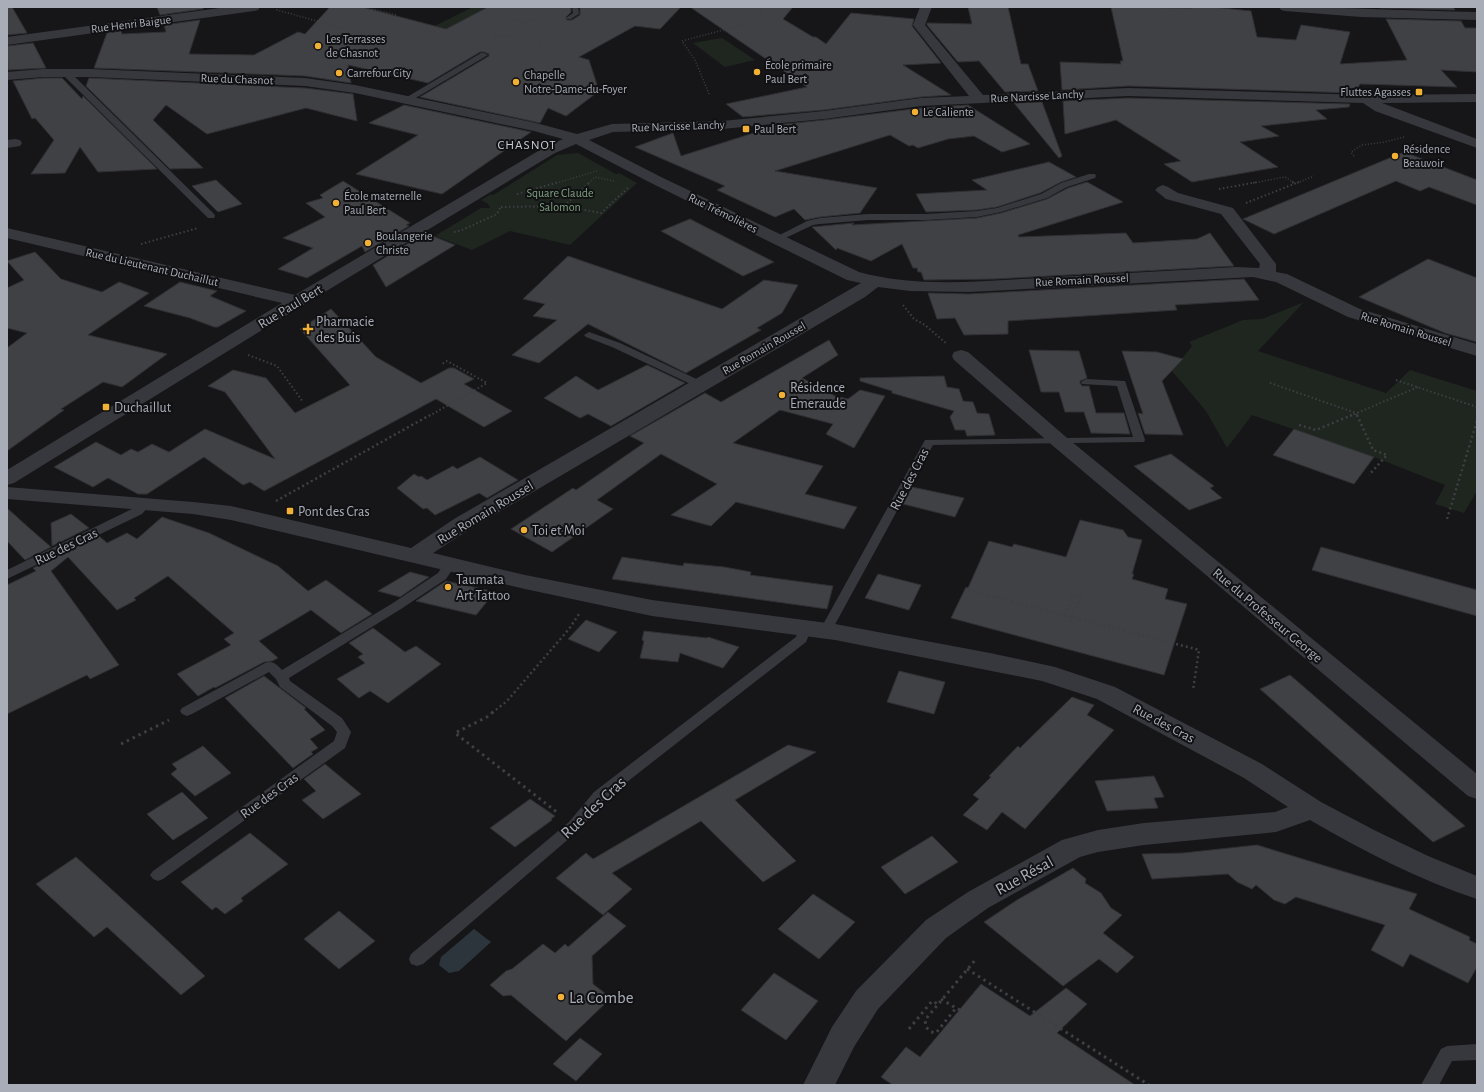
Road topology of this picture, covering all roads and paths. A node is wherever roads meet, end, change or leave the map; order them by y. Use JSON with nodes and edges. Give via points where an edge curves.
{"nodes":[{"id":1,"x":254,"y":7,"type":"edge"},
{"id":2,"x":279,"y":7,"type":"edge"},
{"id":3,"x":372,"y":7,"type":"edge"},
{"id":4,"x":575,"y":7,"type":"edge"},
{"id":5,"x":764,"y":7,"type":"edge"},
{"id":6,"x":926,"y":7,"type":"edge"},
{"id":7,"x":1285,"y":7,"type":"edge"},
{"id":8,"x":547,"y":13,"type":"dead end"},
{"id":9,"x":397,"y":16,"type":"dead end"},
{"id":10,"x":1477,"y":16,"type":"edge"},
{"id":11,"x":569,"y":18,"type":"dead end"},
{"id":12,"x":496,"y":30,"type":"dead end"},
{"id":13,"x":490,"y":33,"type":"dead end"},
{"id":14,"x":499,"y":35,"type":"junction"},
{"id":15,"x":519,"y":40,"type":"junction"},
{"id":16,"x":7,"y":41,"type":"edge"},
{"id":17,"x":342,"y":45,"type":"dead end"},
{"id":18,"x":494,"y":46,"type":"dead end"},
{"id":19,"x":501,"y":50,"type":"junction"},
{"id":20,"x":496,"y":51,"type":"dead end"},
{"id":21,"x":484,"y":55,"type":"dead end"},
{"id":22,"x":66,"y":73,"type":"junction"},
{"id":23,"x":7,"y":76,"type":"edge"},
{"id":24,"x":709,"y":94,"type":"dead end"},
{"id":25,"x":1477,"y":98,"type":"edge"},
{"id":26,"x":979,"y":99,"type":"junction"},
{"id":27,"x":1366,"y":99,"type":"junction"},
{"id":28,"x":406,"y":100,"type":"junction"},
{"id":29,"x":1409,"y":137,"type":"dead end"},
{"id":30,"x":575,"y":138,"type":"junction"},
{"id":31,"x":1477,"y":144,"type":"edge"},
{"id":32,"x":1354,"y":156,"type":"dead end"},
{"id":33,"x":601,"y":170,"type":"dead end"},
{"id":34,"x":590,"y":174,"type":"junction"},
{"id":35,"x":1092,"y":176,"type":"dead end"},
{"id":36,"x":1314,"y":176,"type":"dead end"},
{"id":37,"x":595,"y":177,"type":"junction"},
{"id":38,"x":617,"y":182,"type":"dead end"},
{"id":39,"x":625,"y":183,"type":"dead end"},
{"id":40,"x":1294,"y":184,"type":"junction"},
{"id":41,"x":1169,"y":193,"type":"joint"},
{"id":42,"x":511,"y":195,"type":"dead end"},
{"id":43,"x":500,"y":204,"type":"dead end"},
{"id":44,"x":564,"y":206,"type":"junction"},
{"id":45,"x":501,"y":207,"type":"junction"},
{"id":46,"x":1228,"y":211,"type":"junction"},
{"id":47,"x":211,"y":216,"type":"dead end"},
{"id":48,"x":198,"y":228,"type":"dead end"},
{"id":49,"x":452,"y":232,"type":"dead end"},
{"id":50,"x":7,"y":233,"type":"edge"},
{"id":51,"x":776,"y":238,"type":"junction"},
{"id":52,"x":139,"y":244,"type":"dead end"},
{"id":53,"x":1267,"y":274,"type":"junction"},
{"id":54,"x":874,"y":282,"type":"junction"},
{"id":55,"x":298,"y":301,"type":"junction"},
{"id":56,"x":899,"y":303,"type":"dead end"},
{"id":57,"x":589,"y":335,"type":"dead end"},
{"id":58,"x":1477,"y":350,"type":"edge"},
{"id":59,"x":955,"y":351,"type":"joint"},
{"id":60,"x":242,"y":353,"type":"dead end"},
{"id":61,"x":442,"y":364,"type":"dead end"},
{"id":62,"x":1396,"y":380,"type":"dead end"},
{"id":63,"x":1086,"y":382,"type":"dead end"},
{"id":64,"x":1270,"y":383,"type":"dead end"},
{"id":65,"x":701,"y":385,"type":"junction"},
{"id":66,"x":1418,"y":387,"type":"junction"},
{"id":67,"x":303,"y":402,"type":"dead end"},
{"id":68,"x":1477,"y":406,"type":"edge"},
{"id":69,"x":1356,"y":413,"type":"junction"},
{"id":70,"x":1477,"y":421,"type":"edge"},
{"id":71,"x":1299,"y":424,"type":"dead end"},
{"id":72,"x":1059,"y":442,"type":"junction"},
{"id":73,"x":1369,"y":475,"type":"dead end"},
{"id":74,"x":9,"y":491,"type":"edge"},
{"id":75,"x":277,"y":500,"type":"dead end"},
{"id":76,"x":145,"y":504,"type":"junction"},
{"id":77,"x":1447,"y":519,"type":"dead end"},
{"id":78,"x":416,"y":555,"type":"junction"},
{"id":79,"x":450,"y":564,"type":"junction"},
{"id":80,"x":7,"y":575,"type":"edge"},
{"id":81,"x":968,"y":590,"type":"dead end"},
{"id":82,"x":580,"y":613,"type":"dead end"},
{"id":83,"x":1065,"y":615,"type":"junction"},
{"id":84,"x":1070,"y":622,"type":"dead end"},
{"id":85,"x":816,"y":629,"type":"junction"},
{"id":86,"x":282,"y":677,"type":"junction"},
{"id":87,"x":1193,"y":690,"type":"dead end"},
{"id":88,"x":187,"y":711,"type":"joint"},
{"id":89,"x":121,"y":744,"type":"dead end"},
{"id":90,"x":1477,"y":789,"type":"edge"},
{"id":91,"x":1312,"y":809,"type":"junction"},
{"id":92,"x":558,"y":814,"type":"dead end"},
{"id":93,"x":158,"y":874,"type":"dead end"},
{"id":94,"x":1477,"y":888,"type":"edge"},
{"id":95,"x":417,"y":959,"type":"dead end"},
{"id":96,"x":976,"y":959,"type":"dead end"},
{"id":97,"x":968,"y":970,"type":"junction"},
{"id":98,"x":941,"y":999,"type":"junction"},
{"id":99,"x":938,"y":1004,"type":"junction"},
{"id":100,"x":910,"y":1029,"type":"dead end"},
{"id":101,"x":1477,"y":1052,"type":"edge"},
{"id":102,"x":819,"y":1085,"type":"edge"},
{"id":103,"x":1149,"y":1085,"type":"edge"},
{"id":104,"x":1430,"y":1085,"type":"edge"}],
"edges":[{"from":1,"to":16,"type":"street","name":"Rue Henri Baigue"},
{"from":2,"to":17,"type":"path","via":[[277,10],[364,34]]},
{"from":3,"to":9,"type":"path","via":[[371,9]]},
{"from":4,"to":11,"type":"lane","via":[[576,14]]},
{"from":5,"to":24,"type":"path","via":[[753,22],[682,41],[695,60]]},
{"from":6,"to":26,"type":"street","via":[[920,25]]},
{"from":7,"to":10,"type":"street","via":[[1361,14]]},
{"from":8,"to":12,"type":"path","via":[[526,23],[515,20]]},
{"from":13,"to":14,"type":"path"},
{"from":14,"to":15,"type":"path"},
{"from":14,"to":18,"type":"path","via":[[492,40]]},
{"from":15,"to":19,"type":"path"},
{"from":15,"to":19,"type":"path","via":[[540,42],[542,46],[532,50]]},
{"from":19,"to":20,"type":"path"},
{"from":21,"to":28,"type":"lane"},
{"from":22,"to":23,"type":"street","name":"Rue du Chasnot"},
{"from":22,"to":28,"type":"street","name":"Rue du Chasnot","via":[[305,82]]},
{"from":22,"to":47,"type":"lane"},
{"from":25,"to":27,"type":"street","name":"Rue Narcisse Lanchy"},
{"from":26,"to":27,"type":"street","name":"Rue Narcisse Lanchy","via":[[1128,92]]},
{"from":26,"to":30,"type":"street","name":"Rue Narcisse Lanchy","via":[[921,102],[722,125],[612,128]]},
{"from":27,"to":31,"type":"street","via":[[1380,108]]},
{"from":28,"to":30,"type":"street","name":"Rue du Chasnot","via":[[536,127]]},
{"from":29,"to":32,"type":"path","via":[[1369,143],[1354,149],[1351,152]]},
{"from":30,"to":51,"type":"street","name":"Rue Trémolières"},
{"from":30,"to":55,"type":"street","name":"Rue Paul Bert","via":[[550,150]]},
{"from":33,"to":34,"type":"path"},
{"from":34,"to":37,"type":"path"},
{"from":34,"to":42,"type":"path"},
{"from":35,"to":51,"type":"lane","via":[[1064,185],[1044,196],[998,210],[962,215],[820,221]]},
{"from":36,"to":40,"type":"path"},
{"from":37,"to":38,"type":"path"},
{"from":37,"to":44,"type":"path"},
{"from":39,"to":44,"type":"path","via":[[632,185],[601,213]]},
{"from":40,"to":41,"type":"path","via":[[1285,177]]},
{"from":40,"to":46,"type":"path"},
{"from":41,"to":46,"type":"street"},
{"from":43,"to":45,"type":"path"},
{"from":44,"to":45,"type":"path"},
{"from":45,"to":49,"type":"path","via":[[497,214],[460,231]]},
{"from":46,"to":53,"type":"street","via":[[1268,264]]},
{"from":48,"to":52,"type":"path"},
{"from":50,"to":55,"type":"street","name":"Rue du Lieutenant Duchaillut"},
{"from":51,"to":54,"type":"street","name":"Rue Trémolières","via":[[853,276]]},
{"from":53,"to":54,"type":"street","name":"Rue Romain Roussel","via":[[1236,272],[969,287],[926,287]]},
{"from":53,"to":58,"type":"street","name":"Rue Romain Roussel","via":[[1292,283],[1354,313]]},
{"from":54,"to":65,"type":"street","name":"Rue Romain Roussel"},
{"from":55,"to":74,"type":"street","name":"Rue Paul Bert"},
{"from":56,"to":59,"type":"path","via":[[914,319],[925,325]]},
{"from":57,"to":65,"type":"lane","via":[[616,344]]},
{"from":59,"to":72,"type":"street","name":"Rue du Professeur George"},
{"from":60,"to":67,"type":"path","via":[[277,366]]},
{"from":61,"to":75,"type":"path","via":[[447,361],[487,383]]},
{"from":62,"to":66,"type":"path"},
{"from":63,"to":72,"type":"lane","via":[[1121,383],[1140,440]]},
{"from":64,"to":69,"type":"path"},
{"from":65,"to":78,"type":"street","name":"Rue Romain Roussel","via":[[462,524]]},
{"from":66,"to":68,"type":"path"},
{"from":66,"to":69,"type":"path"},
{"from":69,"to":71,"type":"path","via":[[1316,430]]},
{"from":69,"to":73,"type":"path","via":[[1373,450],[1387,455]]},
{"from":70,"to":77,"type":"path"},
{"from":72,"to":85,"type":"lane","name":"Rue des Cras","via":[[929,442]]},
{"from":72,"to":90,"type":"street","name":"Rue du Professeur George"},
{"from":74,"to":76,"type":"street","name":"Rue des Cras"},
{"from":76,"to":78,"type":"street","name":"Rue des Cras","via":[[231,514]]},
{"from":76,"to":80,"type":"lane","name":"Rue des Cras","via":[[138,512]]},
{"from":78,"to":79,"type":"street","name":"Rue des Cras"},
{"from":79,"to":85,"type":"street","name":"Rue des Cras","via":[[652,608]]},
{"from":79,"to":86,"type":"lane","via":[[442,576]]},
{"from":81,"to":83,"type":"path"},
{"from":82,"to":92,"type":"path","via":[[569,630],[507,701],[486,717],[455,733]]},
{"from":83,"to":84,"type":"path","via":[[1073,595],[1081,597]]},
{"from":83,"to":87,"type":"path","via":[[1199,650]]},
{"from":85,"to":91,"type":"street","name":"Rue des Cras","via":[[1004,664],[1106,693],[1253,771]]},
{"from":85,"to":95,"type":"lane","name":"Rue des Cras","via":[[599,796],[574,826]]},
{"from":86,"to":88,"type":"lane","name":"Rue des Cras","via":[[270,666]]},
{"from":86,"to":93,"type":"lane","name":"Rue des Cras","via":[[285,684],[337,722],[344,732],[340,744]]},
{"from":88,"to":89,"type":"path"},
{"from":91,"to":94,"type":"street","name":"Rue des Cras","via":[[1377,845]]},
{"from":91,"to":102,"type":"street","name":"Rue Résal","via":[[1276,822],[1144,834],[1072,848],[978,900],[936,929],[867,1000],[843,1037]]},
{"from":96,"to":97,"type":"path"},
{"from":97,"to":98,"type":"path"},
{"from":97,"to":103,"type":"path"},
{"from":98,"to":99,"type":"path"},
{"from":98,"to":99,"type":"path","via":[[958,1009],[940,1030],[934,1033],[927,1029],[924,1023]]},
{"from":99,"to":100,"type":"path","via":[[932,1001]]},
{"from":101,"to":104,"type":"lane","via":[[1447,1054]]}]}
